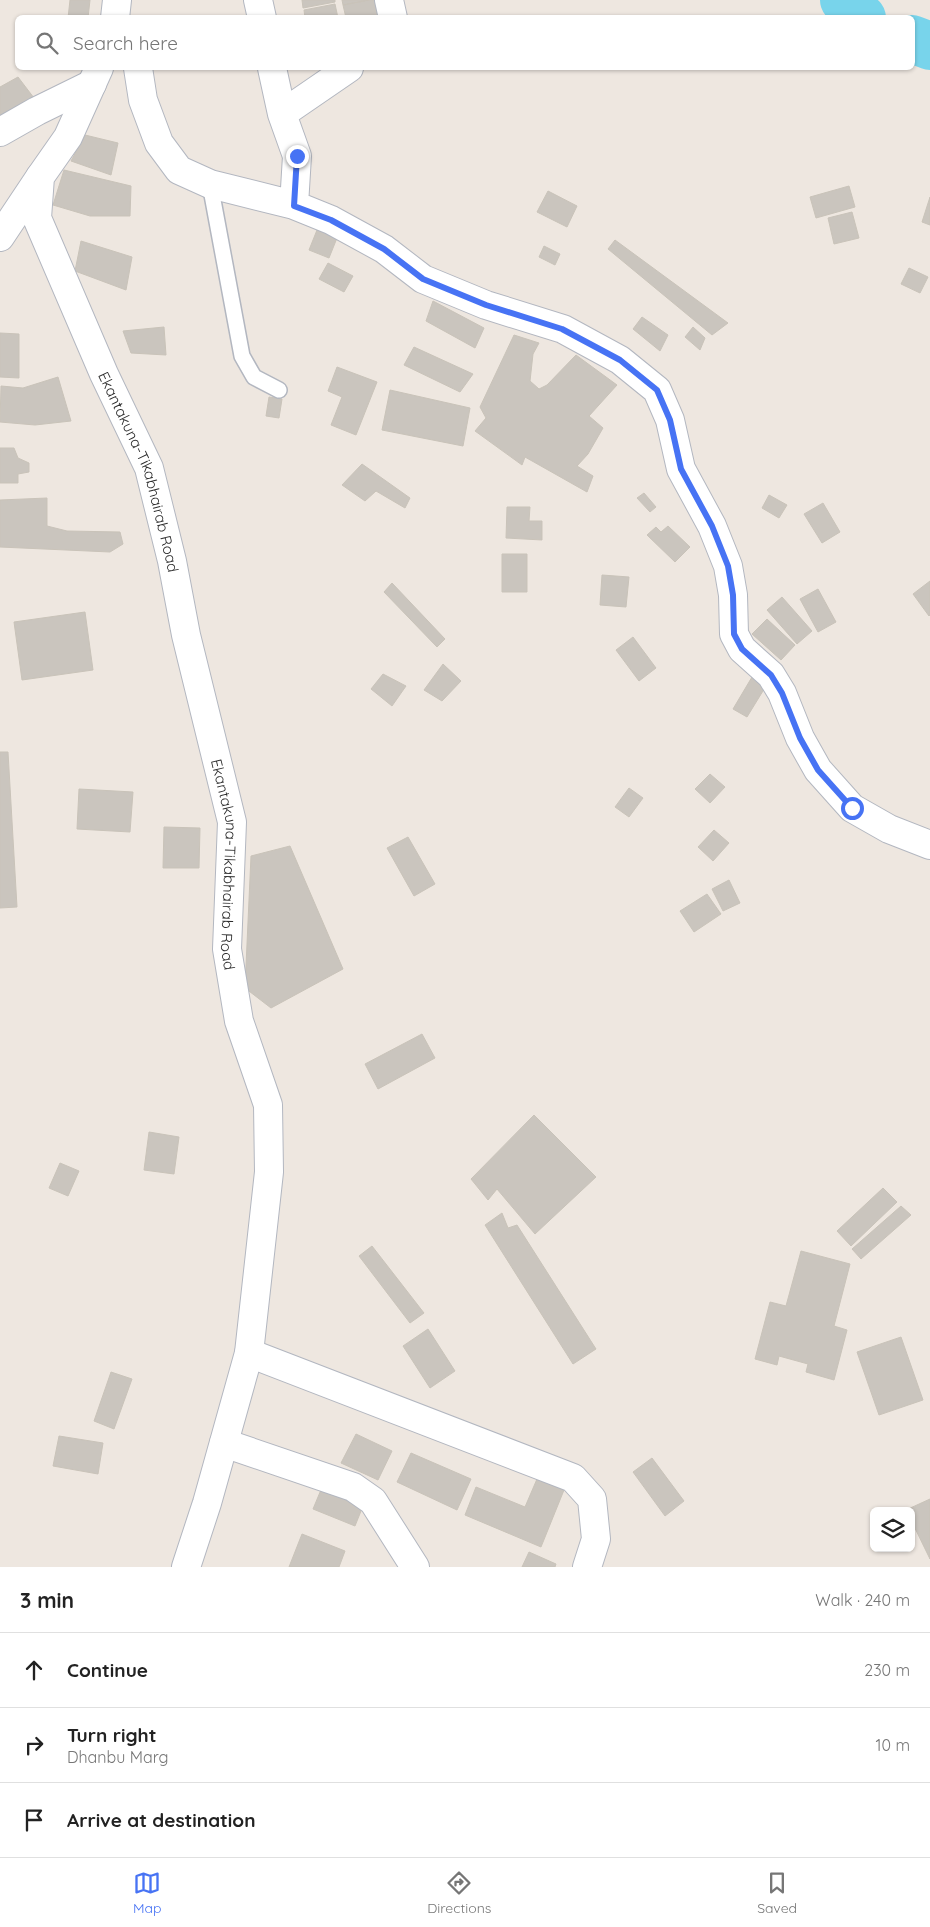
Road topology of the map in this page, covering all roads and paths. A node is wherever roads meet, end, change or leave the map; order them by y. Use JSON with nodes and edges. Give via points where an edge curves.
{"nodes":[{"id":1,"x":118,"y":0,"type":"edge"},
{"id":2,"x":258,"y":0,"type":"edge"},
{"id":3,"x":390,"y":0,"type":"edge"},
{"id":4,"x":116,"y":15,"type":"edge"},
{"id":5,"x":124,"y":15,"type":"edge"},
{"id":6,"x":261,"y":15,"type":"edge"},
{"id":7,"x":392,"y":15,"type":"edge"},
{"id":8,"x":138,"y":70,"type":"edge"},
{"id":9,"x":272,"y":70,"type":"edge"},
{"id":10,"x":346,"y":70,"type":"edge"},
{"id":11,"x":96,"y":76,"type":"edge"},
{"id":12,"x":282,"y":114,"type":"junction"},
{"id":13,"x":0,"y":132,"type":"edge"},
{"id":14,"x":40,"y":177,"type":"junction"},
{"id":15,"x":210,"y":184,"type":"junction"},
{"id":16,"x":294,"y":206,"type":"junction"},
{"id":17,"x":0,"y":237,"type":"edge"},
{"id":18,"x":279,"y":390,"type":"dead end"},
{"id":19,"x":930,"y":845,"type":"edge"},
{"id":20,"x":249,"y":1353,"type":"junction"},
{"id":21,"x":224,"y":1443,"type":"junction"},
{"id":22,"x":186,"y":1567,"type":"edge"},
{"id":23,"x":415,"y":1567,"type":"edge"},
{"id":24,"x":587,"y":1567,"type":"edge"}],
"edges":[{"from":1,"to":4,"type":"street"},
{"from":1,"to":5,"type":"street"},
{"from":2,"to":6,"type":"street"},
{"from":3,"to":7,"type":"street"},
{"from":8,"to":15,"type":"street","via":[[143,100],[159,143],[178,170]]},
{"from":9,"to":12,"type":"street"},
{"from":10,"to":12,"type":"street"},
{"from":11,"to":13,"type":"street"},
{"from":11,"to":14,"type":"street","via":[[68,136]]},
{"from":12,"to":16,"type":"street","via":[[297,156]]},
{"from":14,"to":17,"type":"street"},
{"from":14,"to":20,"type":"street","name":"Ekantakuna-Tikabhairab Road","via":[[37,218],[104,374],[149,468],[232,822],[227,949],[239,1020],[268,1105],[269,1172]]},
{"from":15,"to":16,"type":"street"},
{"from":15,"to":18,"type":"lane","via":[[242,356],[254,377]]},
{"from":16,"to":19,"type":"street","via":[[331,220],[384,249],[423,279],[486,305],[562,329],[620,360],[657,390],[670,420],[681,469],[712,526],[728,566],[734,634],[742,649],[771,675],[818,770],[852,808],[889,829]]},
{"from":20,"to":21,"type":"street","name":"Ekantakuna-Tikabhairab Road"},
{"from":20,"to":24,"type":"street","via":[[573,1478],[592,1499],[596,1539]]},
{"from":21,"to":22,"type":"street","name":"Ekantakuna-Tikabhairab Road"},
{"from":21,"to":23,"type":"street","via":[[353,1487],[373,1501]]}]}
